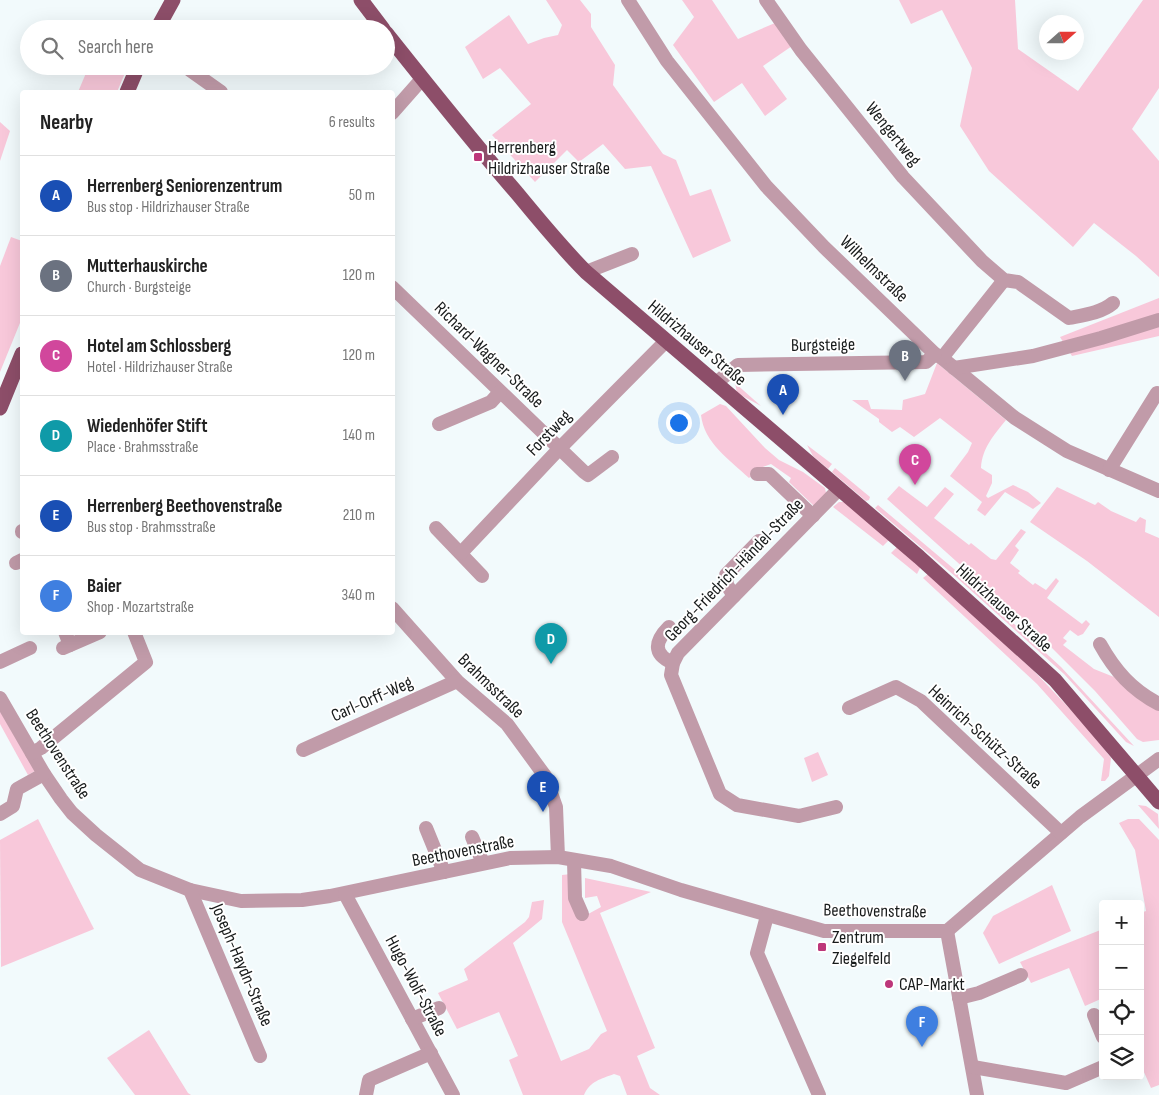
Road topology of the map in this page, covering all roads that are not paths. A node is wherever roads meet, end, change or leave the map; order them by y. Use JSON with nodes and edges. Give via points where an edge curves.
{"nodes":[{"id":1,"x":173,"y":0,"type":"edge"},
{"id":2,"x":361,"y":0,"type":"edge"},
{"id":3,"x":628,"y":0,"type":"edge"},
{"id":4,"x":766,"y":0,"type":"edge"},
{"id":5,"x":162,"y":20,"type":"edge"},
{"id":6,"x":376,"y":20,"type":"edge"},
{"id":7,"x":395,"y":45,"type":"edge"},
{"id":8,"x":134,"y":75,"type":"edge"},
{"id":9,"x":197,"y":75,"type":"edge"},
{"id":10,"x":422,"y":80,"type":"junction"},
{"id":11,"x":128,"y":90,"type":"edge"},
{"id":12,"x":218,"y":90,"type":"edge"},
{"id":13,"x":395,"y":110,"type":"edge"},
{"id":14,"x":632,"y":254,"type":"dead end"},
{"id":15,"x":586,"y":272,"type":"junction"},
{"id":16,"x":1004,"y":280,"type":"junction"},
{"id":17,"x":395,"y":290,"type":"edge"},
{"id":18,"x":1113,"y":303,"type":"dead end"},
{"id":19,"x":1159,"y":320,"type":"edge"},
{"id":20,"x":666,"y":341,"type":"junction"},
{"id":21,"x":938,"y":356,"type":"junction"},
{"id":22,"x":20,"y":359,"type":"edge"},
{"id":23,"x":954,"y":368,"type":"junction"},
{"id":24,"x":716,"y":383,"type":"junction"},
{"id":25,"x":500,"y":392,"type":"junction"},
{"id":26,"x":1157,"y":393,"type":"dead end"},
{"id":27,"x":2,"y":403,"type":"edge"},
{"id":28,"x":439,"y":424,"type":"dead end"},
{"id":29,"x":559,"y":449,"type":"junction"},
{"id":30,"x":612,"y":457,"type":"dead end"},
{"id":31,"x":1109,"y":470,"type":"junction"},
{"id":32,"x":757,"y":474,"type":"dead end"},
{"id":33,"x":839,"y":489,"type":"junction"},
{"id":34,"x":1159,"y":491,"type":"edge"},
{"id":35,"x":813,"y":516,"type":"junction"},
{"id":36,"x":436,"y":528,"type":"dead end"},
{"id":37,"x":759,"y":541,"type":"dead end"},
{"id":38,"x":461,"y":552,"type":"junction"},
{"id":39,"x":482,"y":576,"type":"dead end"},
{"id":40,"x":734,"y":596,"type":"junction"},
{"id":41,"x":395,"y":611,"type":"edge"},
{"id":42,"x":669,"y":627,"type":"dead end"},
{"id":43,"x":90,"y":635,"type":"edge"},
{"id":44,"x":135,"y":635,"type":"edge"},
{"id":45,"x":66,"y":642,"type":"edge"},
{"id":46,"x":1100,"y":644,"type":"dead end"},
{"id":47,"x":30,"y":648,"type":"dead end"},
{"id":48,"x":0,"y":662,"type":"edge"},
{"id":49,"x":673,"y":663,"type":"junction"},
{"id":50,"x":457,"y":681,"type":"junction"},
{"id":51,"x":0,"y":698,"type":"edge"},
{"id":52,"x":1159,"y":704,"type":"edge"},
{"id":53,"x":849,"y":708,"type":"dead end"},
{"id":54,"x":303,"y":750,"type":"dead end"},
{"id":55,"x":32,"y":753,"type":"junction"},
{"id":56,"x":1159,"y":759,"type":"edge"},
{"id":57,"x":44,"y":774,"type":"junction"},
{"id":58,"x":1136,"y":774,"type":"junction"},
{"id":59,"x":1159,"y":802,"type":"edge"},
{"id":60,"x":836,"y":807,"type":"dead end"},
{"id":61,"x":0,"y":814,"type":"edge"},
{"id":62,"x":426,"y":828,"type":"dead end"},
{"id":63,"x":1061,"y":833,"type":"junction"},
{"id":64,"x":472,"y":837,"type":"dead end"},
{"id":65,"x":558,"y":857,"type":"junction"},
{"id":66,"x":574,"y":861,"type":"junction"},
{"id":67,"x":484,"y":863,"type":"junction"},
{"id":68,"x":444,"y":872,"type":"junction"},
{"id":69,"x":190,"y":890,"type":"junction"},
{"id":70,"x":345,"y":894,"type":"junction"},
{"id":71,"x":582,"y":914,"type":"dead end"},
{"id":72,"x":768,"y":916,"type":"junction"},
{"id":73,"x":947,"y":930,"type":"junction"},
{"id":74,"x":1021,"y":974,"type":"dead end"},
{"id":75,"x":959,"y":998,"type":"junction"},
{"id":76,"x":439,"y":1008,"type":"dead end"},
{"id":77,"x":1094,"y":1015,"type":"dead end"},
{"id":78,"x":412,"y":1019,"type":"junction"},
{"id":79,"x":1102,"y":1035,"type":"edge"},
{"id":80,"x":431,"y":1053,"type":"junction"},
{"id":81,"x":260,"y":1056,"type":"dead end"},
{"id":82,"x":973,"y":1068,"type":"junction"},
{"id":83,"x":1099,"y":1069,"type":"edge"},
{"id":84,"x":973,"y":1094,"type":"edge"},
{"id":85,"x":366,"y":1095,"type":"edge"},
{"id":86,"x":453,"y":1095,"type":"edge"},
{"id":87,"x":819,"y":1095,"type":"edge"}],
"edges":[{"from":1,"to":5,"type":"main road"},
{"from":2,"to":6,"type":"main road"},
{"from":3,"to":21,"type":"street","name":"Wilhelmstraße","via":[[668,61],[766,186],[824,247]]},
{"from":4,"to":16,"type":"street","name":"Wengertweg","via":[[801,50],[903,177]]},
{"from":7,"to":10,"type":"main road","name":"Hildrizhauser Straße"},
{"from":8,"to":11,"type":"main road"},
{"from":9,"to":12,"type":"street"},
{"from":10,"to":13,"type":"street"},
{"from":10,"to":15,"type":"main road","name":"Hildrizhauser Straße"},
{"from":14,"to":15,"type":"street"},
{"from":15,"to":20,"type":"main road","name":"Hildrizhauser Straße"},
{"from":16,"to":18,"type":"street","name":"Wengertweg","via":[[1018,282],[1069,318],[1097,312]]},
{"from":16,"to":21,"type":"street"},
{"from":17,"to":25,"type":"street","name":"Richard-Wagner-Straße"},
{"from":19,"to":23,"type":"street","via":[[1033,356]]},
{"from":20,"to":24,"type":"main road","name":"Hildrizhauser Straße"},
{"from":20,"to":29,"type":"street","name":"Forstweg"},
{"from":21,"to":23,"type":"street","name":"Wilhelmstraße"},
{"from":21,"to":24,"type":"street","name":"Burgsteige","via":[[926,362],[738,365]]},
{"from":22,"to":27,"type":"main road"},
{"from":23,"to":31,"type":"street","name":"Wilhelmstraße","via":[[1015,418],[1067,451]]},
{"from":24,"to":33,"type":"main road","name":"Hildrizhauser Straße"},
{"from":25,"to":28,"type":"street","via":[[490,402]]},
{"from":25,"to":29,"type":"street","name":"Richard-Wagner-Straße"},
{"from":26,"to":31,"type":"street"},
{"from":29,"to":30,"type":"street","name":"Richard-Wagner-Straße","via":[[588,475]]},
{"from":29,"to":38,"type":"street","name":"Forstweg"},
{"from":31,"to":34,"type":"street","name":"Wilhelmstraße"},
{"from":32,"to":35,"type":"street","via":[[769,474]]},
{"from":33,"to":35,"type":"street","name":"Georg-Friedrich-Händel-Straße"},
{"from":33,"to":58,"type":"main road","name":"Hildrizhauser Straße","via":[[1055,680]]},
{"from":35,"to":40,"type":"street","name":"Georg-Friedrich-Händel-Straße"},
{"from":36,"to":38,"type":"street"},
{"from":37,"to":40,"type":"street","via":[[726,575],[727,585]]},
{"from":38,"to":39,"type":"street"},
{"from":40,"to":49,"type":"street","name":"Georg-Friedrich-Händel-Straße","via":[[678,653]]},
{"from":41,"to":50,"type":"street","name":"Brahmsstraße"},
{"from":42,"to":49,"type":"street","via":[[657,643],[665,660]]},
{"from":43,"to":45,"type":"street"},
{"from":44,"to":55,"type":"street","via":[[146,662]]},
{"from":46,"to":52,"type":"street","via":[[1124,679]]},
{"from":47,"to":48,"type":"street"},
{"from":49,"to":60,"type":"street","name":"Georg-Friedrich-Händel-Straße","via":[[671,675],[720,794],[736,805],[799,816]]},
{"from":50,"to":54,"type":"street","name":"Carl-Orff-Weg"},
{"from":50,"to":65,"type":"street","name":"Brahmsstraße","via":[[507,724],[545,776],[556,807]]},
{"from":51,"to":55,"type":"street","name":"Beethovenstraße"},
{"from":53,"to":63,"type":"street","name":"Heinrich-Schütz-Straße","via":[[896,687],[921,701]]},
{"from":55,"to":57,"type":"street","name":"Beethovenstraße"},
{"from":56,"to":58,"type":"street","name":"Beethovenstraße"},
{"from":57,"to":61,"type":"street","via":[[17,789],[13,806]]},
{"from":57,"to":69,"type":"street","name":"Beethovenstraße","via":[[72,812],[140,870]]},
{"from":58,"to":59,"type":"main road","name":"Hildrizhauser Straße"},
{"from":58,"to":63,"type":"street","name":"Beethovenstraße"},
{"from":62,"to":68,"type":"street"},
{"from":63,"to":73,"type":"street","name":"Beethovenstraße"},
{"from":64,"to":67,"type":"street"},
{"from":65,"to":66,"type":"street","name":"Beethovenstraße"},
{"from":65,"to":67,"type":"street","name":"Beethovenstraße","via":[[510,858]]},
{"from":66,"to":71,"type":"street","via":[[575,898]]},
{"from":66,"to":72,"type":"street","name":"Beethovenstraße","via":[[611,866]]},
{"from":67,"to":68,"type":"street","name":"Beethovenstraße"},
{"from":68,"to":70,"type":"street","name":"Beethovenstraße"},
{"from":69,"to":70,"type":"street","name":"Beethovenstraße","via":[[241,901],[302,900]]},
{"from":69,"to":81,"type":"street","name":"Joseph-Haydn-Straße"},
{"from":70,"to":78,"type":"street","name":"Hugo-Wolf-Straße"},
{"from":72,"to":73,"type":"street","name":"Beethovenstraße","via":[[824,931]]},
{"from":72,"to":87,"type":"street","via":[[757,953]]},
{"from":73,"to":75,"type":"street"},
{"from":74,"to":75,"type":"street","via":[[979,993]]},
{"from":75,"to":82,"type":"street"},
{"from":76,"to":78,"type":"street"},
{"from":77,"to":79,"type":"street"},
{"from":78,"to":80,"type":"street","name":"Hugo-Wolf-Straße"},
{"from":80,"to":85,"type":"street","via":[[368,1080]]},
{"from":80,"to":86,"type":"street","name":"Hugo-Wolf-Straße"},
{"from":82,"to":83,"type":"street","via":[[1066,1083]]},
{"from":82,"to":84,"type":"street"}]}
